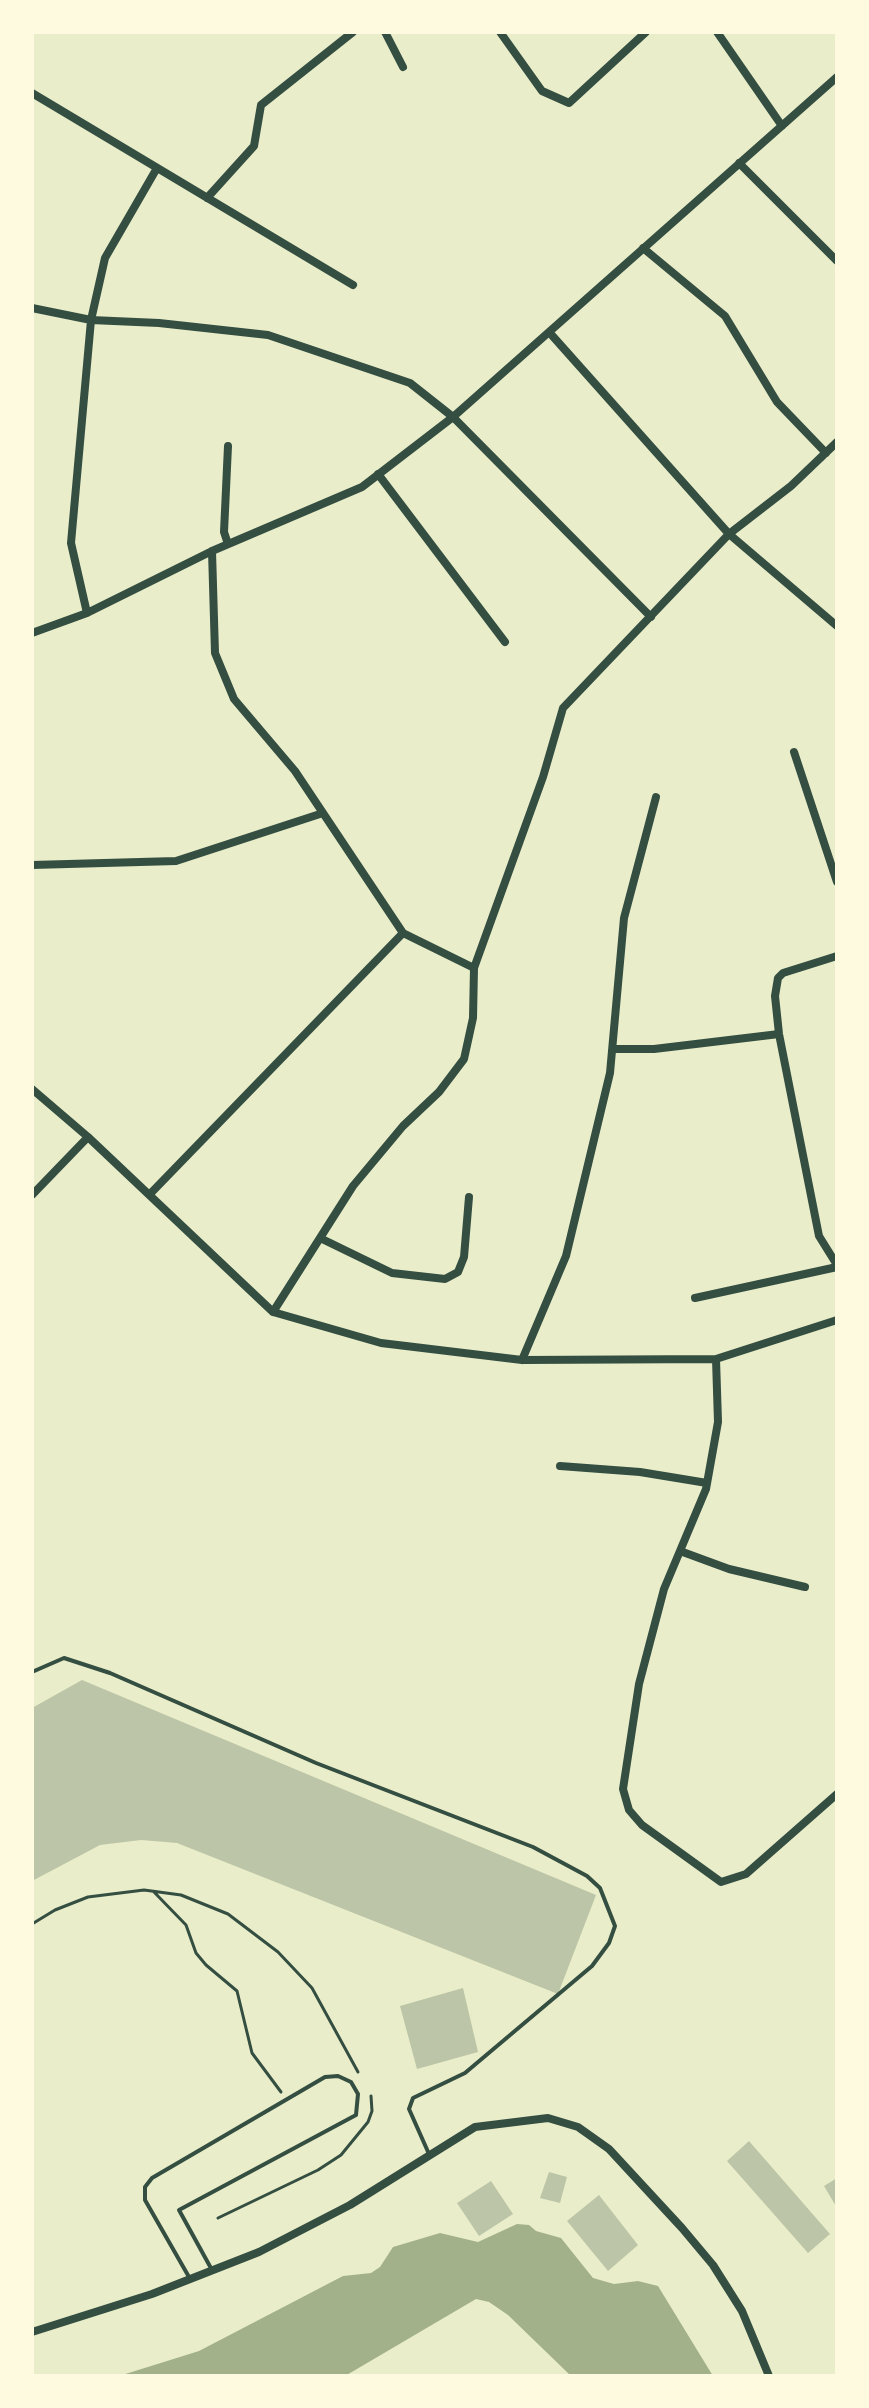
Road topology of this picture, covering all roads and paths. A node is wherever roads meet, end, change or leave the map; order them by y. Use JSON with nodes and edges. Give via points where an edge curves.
{"nodes":[{"id":1,"x":353,"y":32,"type":"edge"},
{"id":2,"x":385,"y":32,"type":"edge"},
{"id":3,"x":500,"y":32,"type":"edge"},
{"id":4,"x":646,"y":32,"type":"edge"},
{"id":5,"x":717,"y":32,"type":"edge"},
{"id":6,"x":403,"y":67,"type":"dead end"},
{"id":7,"x":837,"y":77,"type":"edge"},
{"id":8,"x":32,"y":93,"type":"edge"},
{"id":9,"x":782,"y":126,"type":"junction"},
{"id":10,"x":739,"y":163,"type":"junction"},
{"id":11,"x":157,"y":168,"type":"junction"},
{"id":12,"x":207,"y":198,"type":"junction"},
{"id":13,"x":643,"y":248,"type":"junction"},
{"id":14,"x":837,"y":261,"type":"edge"},
{"id":15,"x":353,"y":285,"type":"dead end"},
{"id":16,"x":32,"y":308,"type":"edge"},
{"id":17,"x":91,"y":320,"type":"junction"},
{"id":18,"x":549,"y":332,"type":"junction"},
{"id":19,"x":453,"y":417,"type":"junction"},
{"id":20,"x":837,"y":442,"type":"edge"},
{"id":21,"x":228,"y":446,"type":"dead end"},
{"id":22,"x":826,"y":453,"type":"junction"},
{"id":23,"x":378,"y":474,"type":"junction"},
{"id":24,"x":729,"y":534,"type":"junction"},
{"id":25,"x":228,"y":544,"type":"junction"},
{"id":26,"x":212,"y":551,"type":"junction"},
{"id":27,"x":87,"y":613,"type":"junction"},
{"id":28,"x":651,"y":617,"type":"junction"},
{"id":29,"x":837,"y":626,"type":"edge"},
{"id":30,"x":32,"y":633,"type":"edge"},
{"id":31,"x":505,"y":642,"type":"dead end"},
{"id":32,"x":794,"y":752,"type":"dead end"},
{"id":33,"x":656,"y":797,"type":"dead end"},
{"id":34,"x":323,"y":813,"type":"junction"},
{"id":35,"x":32,"y":865,"type":"edge"},
{"id":36,"x":837,"y":882,"type":"edge"},
{"id":37,"x":403,"y":933,"type":"junction"},
{"id":38,"x":837,"y":956,"type":"edge"},
{"id":39,"x":474,"y":968,"type":"junction"},
{"id":40,"x":779,"y":1034,"type":"junction"},
{"id":41,"x":613,"y":1049,"type":"junction"},
{"id":42,"x":32,"y":1089,"type":"edge"},
{"id":43,"x":88,"y":1137,"type":"junction"},
{"id":44,"x":150,"y":1194,"type":"junction"},
{"id":45,"x":32,"y":1195,"type":"edge"},
{"id":46,"x":469,"y":1197,"type":"dead end"},
{"id":47,"x":320,"y":1238,"type":"junction"},
{"id":48,"x":837,"y":1266,"type":"edge"},
{"id":49,"x":695,"y":1298,"type":"dead end"},
{"id":50,"x":273,"y":1312,"type":"junction"},
{"id":51,"x":837,"y":1320,"type":"edge"},
{"id":52,"x":716,"y":1359,"type":"junction"},
{"id":53,"x":522,"y":1360,"type":"junction"},
{"id":54,"x":560,"y":1466,"type":"dead end"},
{"id":55,"x":707,"y":1483,"type":"junction"},
{"id":56,"x":680,"y":1551,"type":"junction"},
{"id":57,"x":805,"y":1587,"type":"dead end"},
{"id":58,"x":32,"y":1672,"type":"edge"},
{"id":59,"x":837,"y":1794,"type":"edge"},
{"id":60,"x":153,"y":1891,"type":"junction"},
{"id":61,"x":32,"y":1924,"type":"edge"},
{"id":62,"x":363,"y":2081,"type":"dead end"},
{"id":63,"x":370,"y":2094,"type":"dead end"},
{"id":64,"x":286,"y":2098,"type":"junction"},
{"id":65,"x":429,"y":2154,"type":"junction"},
{"id":66,"x":218,"y":2218,"type":"dead end"},
{"id":67,"x":212,"y":2270,"type":"junction"},
{"id":68,"x":190,"y":2279,"type":"junction"},
{"id":69,"x":32,"y":2332,"type":"edge"},
{"id":70,"x":769,"y":2376,"type":"edge"}],
"edges":[{"from":1,"to":12,"type":"street","via":[[261,105],[254,146]]},
{"from":2,"to":6,"type":"street"},
{"from":3,"to":4,"type":"street","via":[[542,91],[569,103]]},
{"from":5,"to":9,"type":"street"},
{"from":7,"to":9,"type":"street"},
{"from":8,"to":11,"type":"street"},
{"from":9,"to":10,"type":"street"},
{"from":10,"to":13,"type":"street"},
{"from":10,"to":14,"type":"street"},
{"from":11,"to":12,"type":"street"},
{"from":11,"to":17,"type":"street","via":[[105,258]]},
{"from":12,"to":15,"type":"street"},
{"from":13,"to":18,"type":"street"},
{"from":13,"to":22,"type":"street","via":[[725,316],[777,402]]},
{"from":16,"to":17,"type":"street"},
{"from":17,"to":19,"type":"street","via":[[268,335],[410,383]]},
{"from":17,"to":27,"type":"street","via":[[71,543]]},
{"from":18,"to":19,"type":"street"},
{"from":18,"to":24,"type":"street"},
{"from":19,"to":23,"type":"street"},
{"from":19,"to":28,"type":"street"},
{"from":20,"to":22,"type":"street"},
{"from":21,"to":25,"type":"street"},
{"from":22,"to":24,"type":"street"},
{"from":23,"to":25,"type":"street","via":[[362,487]]},
{"from":23,"to":31,"type":"street"},
{"from":24,"to":28,"type":"street"},
{"from":24,"to":29,"type":"street"},
{"from":25,"to":26,"type":"street"},
{"from":26,"to":27,"type":"street"},
{"from":26,"to":34,"type":"street","via":[[219,665],[234,699]]},
{"from":27,"to":30,"type":"street"},
{"from":28,"to":39,"type":"street","via":[[563,708]]},
{"from":32,"to":36,"type":"street"},
{"from":33,"to":41,"type":"street","via":[[624,918]]},
{"from":34,"to":35,"type":"street","via":[[176,861]]},
{"from":34,"to":37,"type":"street"},
{"from":37,"to":39,"type":"street"},
{"from":37,"to":44,"type":"street"},
{"from":38,"to":40,"type":"street","via":[[780,975],[775,996]]},
{"from":39,"to":47,"type":"street","via":[[473,1018],[464,1059],[353,1186]]},
{"from":40,"to":41,"type":"street"},
{"from":40,"to":48,"type":"street","via":[[819,1236]]},
{"from":41,"to":53,"type":"street","via":[[566,1256]]},
{"from":42,"to":43,"type":"street"},
{"from":43,"to":44,"type":"street"},
{"from":43,"to":45,"type":"street"},
{"from":44,"to":50,"type":"street"},
{"from":46,"to":47,"type":"street","via":[[464,1257],[458,1272],[445,1279],[392,1273]]},
{"from":47,"to":50,"type":"street"},
{"from":48,"to":49,"type":"street"},
{"from":50,"to":53,"type":"street","via":[[381,1343]]},
{"from":51,"to":52,"type":"street"},
{"from":52,"to":53,"type":"street"},
{"from":52,"to":55,"type":"street","via":[[718,1422]]},
{"from":54,"to":55,"type":"street"},
{"from":55,"to":56,"type":"street"},
{"from":56,"to":57,"type":"street"},
{"from":56,"to":59,"type":"street","via":[[664,1589],[639,1684],[623,1789],[629,1810],[721,1882],[746,1874]]},
{"from":58,"to":65,"type":"lane","via":[[64,1658],[110,1673],[316,1763],[533,1847],[600,1888],[615,1926],[592,1966],[465,2073],[413,2098],[409,2109]]},
{"from":60,"to":61,"type":"path","via":[[88,1897]]},
{"from":60,"to":62,"type":"path","via":[[181,1895],[228,1914],[278,1952],[312,1988]]},
{"from":60,"to":64,"type":"path","via":[[186,1925],[206,1965],[237,1991],[252,2053]]},
{"from":63,"to":66,"type":"path","via":[[368,2122],[341,2155]]},
{"from":64,"to":67,"type":"lane","via":[[325,2077],[338,2076],[351,2082],[358,2107],[344,2123],[179,2210]]},
{"from":64,"to":68,"type":"lane","via":[[145,2187],[149,2209]]},
{"from":65,"to":67,"type":"street","via":[[308,2229]]},
{"from":65,"to":70,"type":"street","via":[[475,2127],[548,2118],[578,2127],[609,2149],[713,2265],[742,2311]]},
{"from":67,"to":68,"type":"street"},
{"from":68,"to":69,"type":"street"}]}
